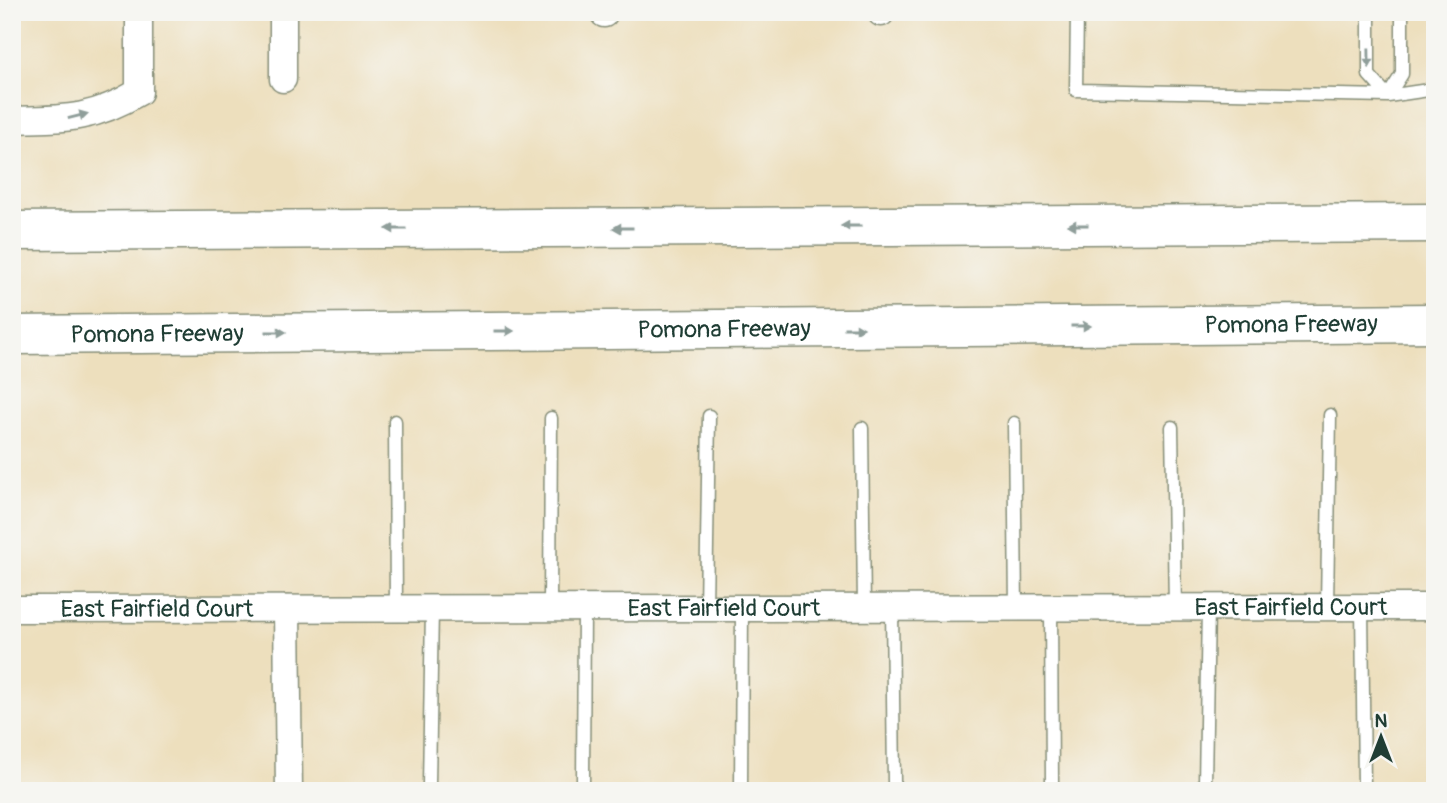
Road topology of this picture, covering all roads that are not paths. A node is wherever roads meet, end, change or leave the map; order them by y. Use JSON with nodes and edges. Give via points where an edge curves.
{"nodes":[{"id":1,"x":139,"y":12,"type":"edge"},
{"id":2,"x":283,"y":12,"type":"edge"},
{"id":3,"x":1077,"y":12,"type":"edge"},
{"id":4,"x":1369,"y":12,"type":"edge"},
{"id":5,"x":1402,"y":12,"type":"edge"},
{"id":6,"x":284,"y":79,"type":"dead end"},
{"id":7,"x":1435,"y":89,"type":"edge"},
{"id":8,"x":1388,"y":96,"type":"junction"},
{"id":9,"x":12,"y":120,"type":"edge"},
{"id":10,"x":1435,"y":207,"type":"edge"},
{"id":11,"x":1435,"y":223,"type":"edge"},
{"id":12,"x":1146,"y":225,"type":"junction"},
{"id":13,"x":12,"y":231,"type":"edge"},
{"id":14,"x":1435,"y":323,"type":"edge"},
{"id":15,"x":12,"y":335,"type":"edge"},
{"id":16,"x":1330,"y":415,"type":"dead end"},
{"id":17,"x":709,"y":416,"type":"dead end"},
{"id":18,"x":551,"y":418,"type":"dead end"},
{"id":19,"x":395,"y":421,"type":"dead end"},
{"id":20,"x":1014,"y":423,"type":"dead end"},
{"id":21,"x":1172,"y":427,"type":"dead end"},
{"id":22,"x":862,"y":428,"type":"dead end"},
{"id":23,"x":1208,"y":606,"type":"junction"},
{"id":24,"x":1327,"y":606,"type":"junction"},
{"id":25,"x":1362,"y":606,"type":"junction"},
{"id":26,"x":1016,"y":607,"type":"junction"},
{"id":27,"x":1051,"y":607,"type":"junction"},
{"id":28,"x":1175,"y":607,"type":"junction"},
{"id":29,"x":1435,"y":607,"type":"edge"},
{"id":30,"x":550,"y":608,"type":"junction"},
{"id":31,"x":584,"y":608,"type":"junction"},
{"id":32,"x":706,"y":608,"type":"junction"},
{"id":33,"x":742,"y":608,"type":"junction"},
{"id":34,"x":864,"y":608,"type":"junction"},
{"id":35,"x":892,"y":608,"type":"junction"},
{"id":36,"x":12,"y":609,"type":"edge"},
{"id":37,"x":287,"y":609,"type":"junction"},
{"id":38,"x":396,"y":609,"type":"junction"},
{"id":39,"x":432,"y":609,"type":"junction"},
{"id":40,"x":894,"y":782,"type":"dead end"},
{"id":41,"x":1052,"y":783,"type":"dead end"},
{"id":42,"x":1205,"y":783,"type":"dead end"},
{"id":43,"x":583,"y":784,"type":"dead end"},
{"id":44,"x":429,"y":785,"type":"dead end"},
{"id":45,"x":1364,"y":787,"type":"dead end"},
{"id":46,"x":289,"y":791,"type":"edge"},
{"id":47,"x":741,"y":791,"type":"edge"}],
"edges":[{"from":9,"to":1,"type":"street","one_way":true,"via":[[74,119],[139,92]]},
{"from":2,"to":6,"type":"street"},
{"from":3,"to":8,"type":"lane","via":[[1076,90]]},
{"from":4,"to":8,"type":"lane","one_way":true,"via":[[1369,75]]},
{"from":5,"to":8,"type":"lane","via":[[1402,74]]},
{"from":7,"to":8,"type":"lane"},
{"from":10,"to":12,"type":"highway"},
{"from":11,"to":12,"type":"highway"},
{"from":12,"to":13,"type":"highway","one_way":true},
{"from":15,"to":14,"type":"highway","name":"Pomona Freeway","one_way":true},
{"from":16,"to":24,"type":"lane"},
{"from":17,"to":32,"type":"lane"},
{"from":18,"to":30,"type":"lane"},
{"from":19,"to":38,"type":"lane"},
{"from":20,"to":26,"type":"lane"},
{"from":21,"to":28,"type":"lane"},
{"from":22,"to":34,"type":"lane"},
{"from":23,"to":24,"type":"street","name":"East Fairfield Court"},
{"from":23,"to":28,"type":"street","name":"East Fairfield Court"},
{"from":23,"to":42,"type":"lane"},
{"from":24,"to":25,"type":"street","name":"East Fairfield Court"},
{"from":25,"to":29,"type":"street","name":"East Fairfield Court"},
{"from":25,"to":45,"type":"lane"},
{"from":26,"to":27,"type":"street","name":"East Fairfield Court"},
{"from":26,"to":35,"type":"street","name":"East Fairfield Court"},
{"from":27,"to":28,"type":"street","name":"East Fairfield Court"},
{"from":27,"to":41,"type":"lane"},
{"from":30,"to":31,"type":"street","name":"East Fairfield Court"},
{"from":30,"to":39,"type":"street","name":"East Fairfield Court"},
{"from":31,"to":32,"type":"street","name":"East Fairfield Court"},
{"from":31,"to":43,"type":"lane"},
{"from":32,"to":33,"type":"street","name":"East Fairfield Court"},
{"from":33,"to":34,"type":"street","name":"East Fairfield Court"},
{"from":33,"to":47,"type":"lane"},
{"from":34,"to":35,"type":"street","name":"East Fairfield Court"},
{"from":35,"to":40,"type":"lane"},
{"from":36,"to":37,"type":"street","name":"East Fairfield Court"},
{"from":37,"to":38,"type":"street","name":"East Fairfield Court"},
{"from":37,"to":46,"type":"street"},
{"from":38,"to":39,"type":"street","name":"East Fairfield Court"},
{"from":39,"to":44,"type":"lane"}]}
